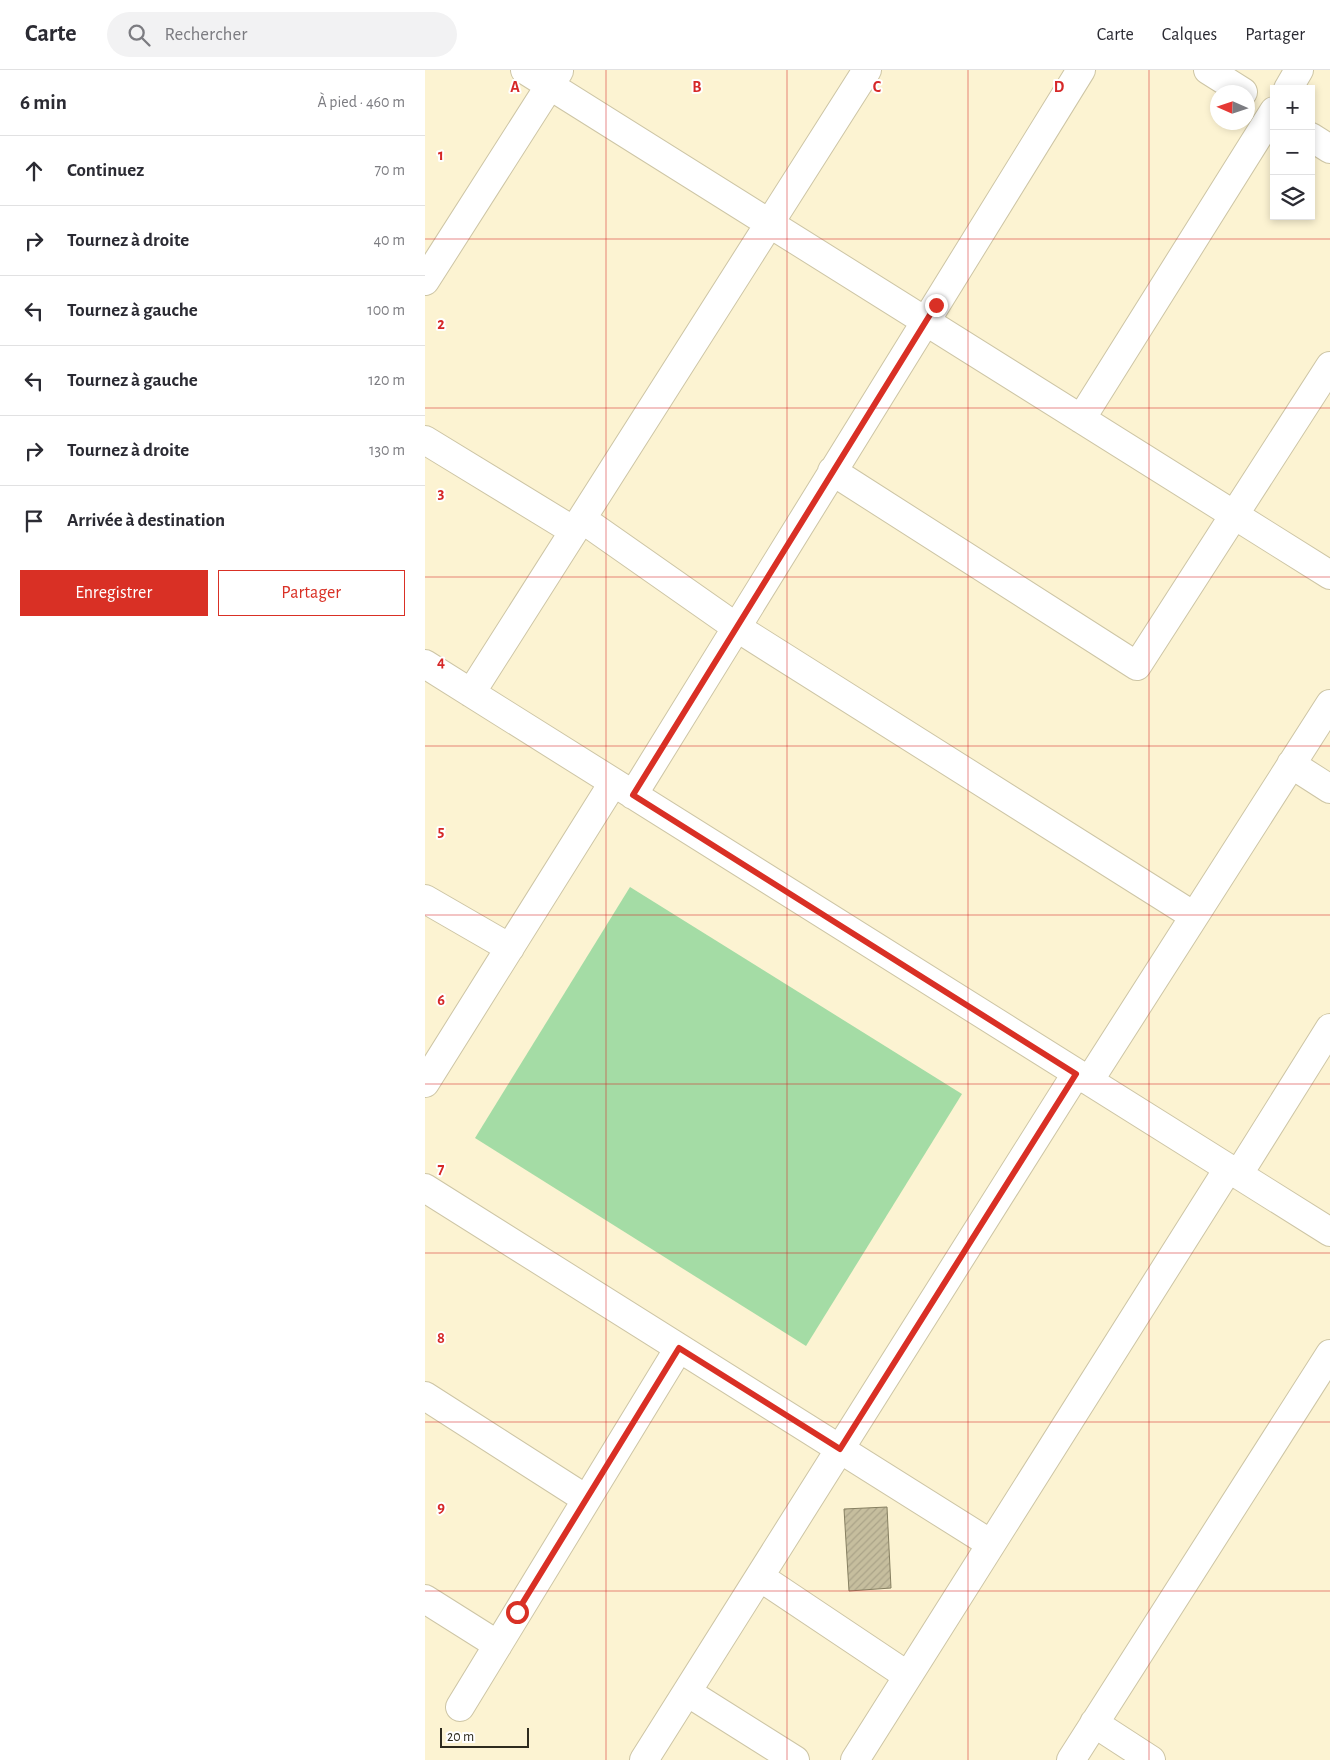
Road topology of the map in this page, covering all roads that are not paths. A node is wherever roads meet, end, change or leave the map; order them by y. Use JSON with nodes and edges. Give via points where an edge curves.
{"nodes":[{"id":1,"x":525,"y":70,"type":"edge"},
{"id":2,"x":867,"y":70,"type":"edge"},
{"id":3,"x":1081,"y":70,"type":"edge"},
{"id":4,"x":1208,"y":70,"type":"edge"},
{"id":5,"x":1299,"y":70,"type":"edge"},
{"id":6,"x":555,"y":78,"type":"edge"},
{"id":7,"x":1232,"y":85,"type":"edge"},
{"id":8,"x":1290,"y":85,"type":"edge"},
{"id":9,"x":1255,"y":101,"type":"edge"},
{"id":10,"x":1270,"y":110,"type":"edge"},
{"id":11,"x":1270,"y":118,"type":"edge"},
{"id":12,"x":1315,"y":140,"type":"edge"},
{"id":13,"x":1330,"y":149,"type":"edge"},
{"id":14,"x":769,"y":223,"type":"junction"},
{"id":15,"x":425,"y":281,"type":"edge"},
{"id":16,"x":925,"y":321,"type":"junction"},
{"id":17,"x":1330,"y":366,"type":"edge"},
{"id":18,"x":1081,"y":419,"type":"junction"},
{"id":19,"x":425,"y":440,"type":"edge"},
{"id":20,"x":833,"y":472,"type":"junction"},
{"id":21,"x":1234,"y":515,"type":"junction"},
{"id":22,"x":578,"y":525,"type":"junction"},
{"id":23,"x":1330,"y":575,"type":"edge"},
{"id":24,"x":736,"y":627,"type":"junction"},
{"id":25,"x":425,"y":664,"type":"edge"},
{"id":26,"x":471,"y":693,"type":"junction"},
{"id":27,"x":1330,"y":704,"type":"edge"},
{"id":28,"x":1291,"y":764,"type":"junction"},
{"id":29,"x":623,"y":789,"type":"junction"},
{"id":30,"x":1330,"y":789,"type":"edge"},
{"id":31,"x":425,"y":899,"type":"edge"},
{"id":32,"x":1194,"y":916,"type":"junction"},
{"id":33,"x":510,"y":948,"type":"junction"},
{"id":34,"x":1330,"y":1028,"type":"edge"},
{"id":35,"x":1083,"y":1077,"type":"junction"},
{"id":36,"x":425,"y":1083,"type":"edge"},
{"id":37,"x":1233,"y":1172,"type":"junction"},
{"id":38,"x":425,"y":1188,"type":"edge"},
{"id":39,"x":1330,"y":1232,"type":"edge"},
{"id":40,"x":679,"y":1348,"type":"junction"},
{"id":41,"x":1330,"y":1354,"type":"edge"},
{"id":42,"x":425,"y":1396,"type":"edge"},
{"id":43,"x":840,"y":1449,"type":"junction"},
{"id":44,"x":586,"y":1499,"type":"junction"},
{"id":45,"x":991,"y":1544,"type":"junction"},
{"id":46,"x":760,"y":1577,"type":"junction"},
{"id":47,"x":425,"y":1598,"type":"edge"},
{"id":48,"x":498,"y":1644,"type":"junction"},
{"id":49,"x":908,"y":1676,"type":"junction"},
{"id":50,"x":687,"y":1692,"type":"junction"},
{"id":51,"x":460,"y":1706,"type":"dead end"},
{"id":52,"x":1094,"y":1723,"type":"junction"},
{"id":53,"x":644,"y":1760,"type":"edge"},
{"id":54,"x":795,"y":1760,"type":"edge"},
{"id":55,"x":855,"y":1760,"type":"edge"},
{"id":56,"x":1071,"y":1760,"type":"edge"},
{"id":57,"x":1151,"y":1760,"type":"edge"}],
"edges":[{"from":1,"to":6,"type":"street"},
{"from":2,"to":14,"type":"street"},
{"from":3,"to":16,"type":"street"},
{"from":4,"to":7,"type":"street"},
{"from":5,"to":8,"type":"street"},
{"from":6,"to":14,"type":"street"},
{"from":6,"to":15,"type":"street"},
{"from":9,"to":10,"type":"street"},
{"from":11,"to":18,"type":"street"},
{"from":12,"to":13,"type":"street"},
{"from":14,"to":16,"type":"street"},
{"from":14,"to":22,"type":"street"},
{"from":16,"to":18,"type":"street"},
{"from":16,"to":20,"type":"street"},
{"from":17,"to":21,"type":"street"},
{"from":18,"to":21,"type":"street"},
{"from":19,"to":22,"type":"street"},
{"from":20,"to":21,"type":"street","via":[[1137,666]]},
{"from":20,"to":24,"type":"street"},
{"from":21,"to":23,"type":"street"},
{"from":22,"to":24,"type":"street"},
{"from":22,"to":26,"type":"street"},
{"from":24,"to":29,"type":"street"},
{"from":24,"to":32,"type":"street"},
{"from":25,"to":26,"type":"street"},
{"from":26,"to":29,"type":"street"},
{"from":27,"to":28,"type":"street"},
{"from":28,"to":30,"type":"street"},
{"from":28,"to":32,"type":"street"},
{"from":29,"to":33,"type":"street"},
{"from":29,"to":35,"type":"street"},
{"from":31,"to":33,"type":"street"},
{"from":32,"to":35,"type":"street"},
{"from":33,"to":36,"type":"street"},
{"from":34,"to":37,"type":"street"},
{"from":35,"to":37,"type":"street"},
{"from":35,"to":43,"type":"street"},
{"from":37,"to":39,"type":"street"},
{"from":37,"to":45,"type":"street"},
{"from":38,"to":40,"type":"street"},
{"from":40,"to":43,"type":"street"},
{"from":40,"to":44,"type":"street"},
{"from":41,"to":52,"type":"street"},
{"from":42,"to":44,"type":"street"},
{"from":43,"to":45,"type":"street"},
{"from":43,"to":46,"type":"street"},
{"from":44,"to":48,"type":"street"},
{"from":45,"to":49,"type":"street"},
{"from":46,"to":49,"type":"street"},
{"from":46,"to":50,"type":"street"},
{"from":47,"to":48,"type":"street"},
{"from":48,"to":51,"type":"street"},
{"from":49,"to":55,"type":"street"},
{"from":50,"to":53,"type":"street"},
{"from":50,"to":54,"type":"street"},
{"from":52,"to":56,"type":"street"},
{"from":52,"to":57,"type":"street"}]}
